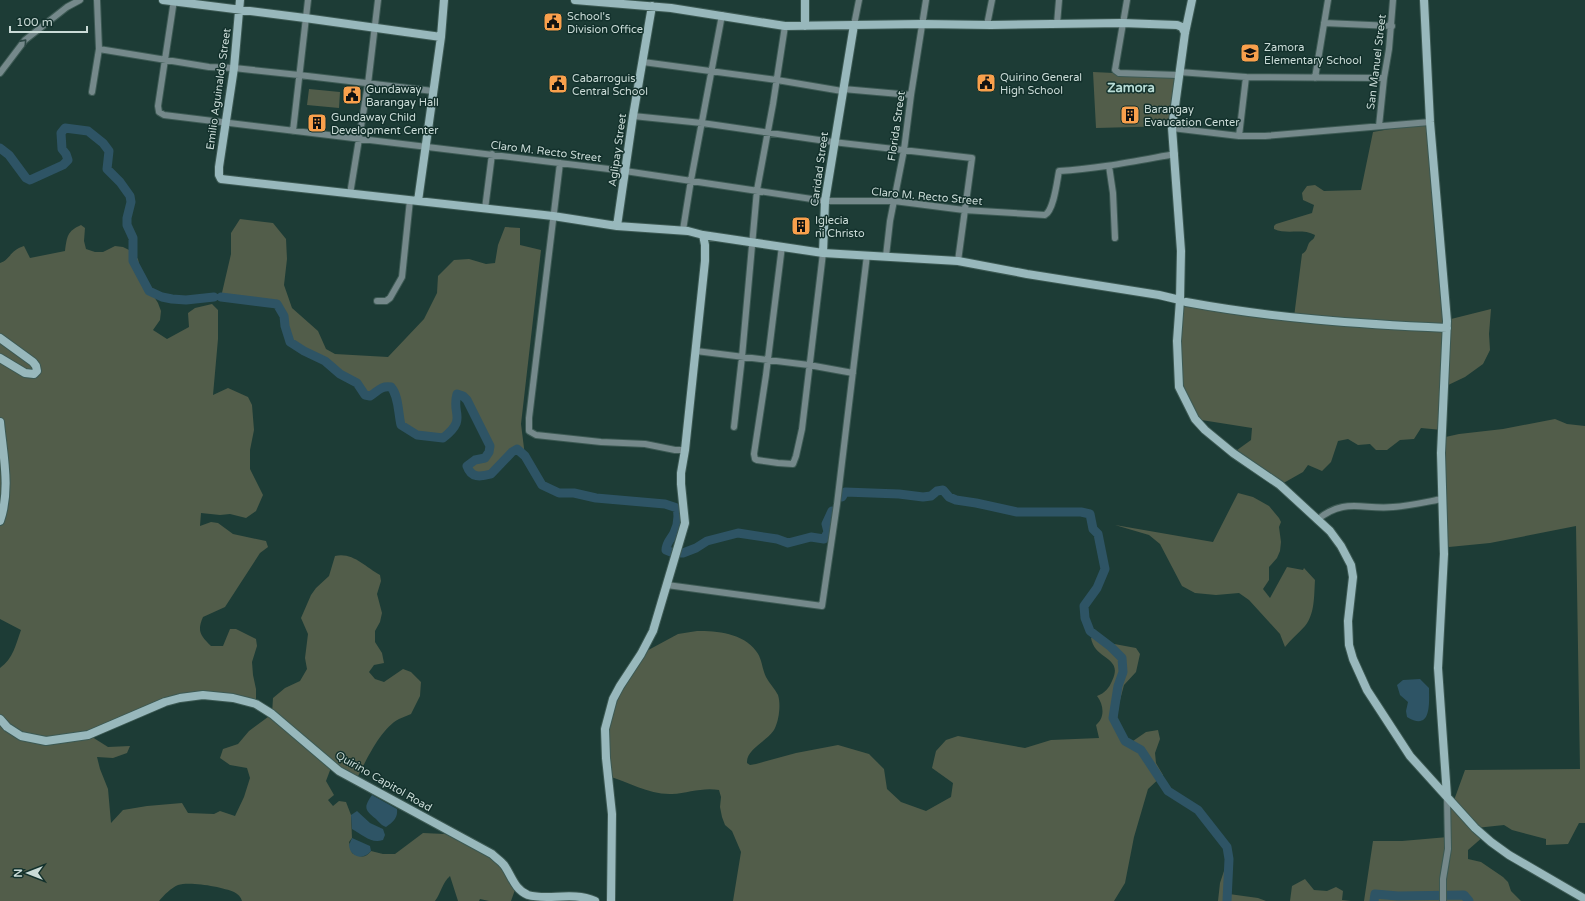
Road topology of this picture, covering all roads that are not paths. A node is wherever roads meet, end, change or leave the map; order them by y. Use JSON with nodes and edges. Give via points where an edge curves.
{"nodes":[{"id":1,"x":80,"y":0,"type":"edge"},
{"id":2,"x":97,"y":0,"type":"edge"},
{"id":3,"x":163,"y":0,"type":"edge"},
{"id":4,"x":240,"y":0,"type":"edge"},
{"id":5,"x":308,"y":0,"type":"edge"},
{"id":6,"x":378,"y":0,"type":"edge"},
{"id":7,"x":444,"y":0,"type":"edge"},
{"id":8,"x":575,"y":0,"type":"edge"},
{"id":9,"x":805,"y":0,"type":"edge"},
{"id":10,"x":858,"y":0,"type":"edge"},
{"id":11,"x":926,"y":0,"type":"edge"},
{"id":12,"x":992,"y":0,"type":"edge"},
{"id":13,"x":1060,"y":0,"type":"edge"},
{"id":14,"x":1127,"y":0,"type":"edge"},
{"id":15,"x":1192,"y":0,"type":"edge"},
{"id":16,"x":1328,"y":0,"type":"edge"},
{"id":17,"x":1393,"y":0,"type":"edge"},
{"id":18,"x":1424,"y":0,"type":"edge"},
{"id":19,"x":173,"y":1,"type":"edge"},
{"id":20,"x":652,"y":6,"type":"junction"},
{"id":21,"x":239,"y":10,"type":"junction"},
{"id":22,"x":722,"y":15,"type":"junction"},
{"id":23,"x":305,"y":18,"type":"junction"},
{"id":24,"x":1122,"y":23,"type":"junction"},
{"id":25,"x":922,"y":24,"type":"junction"},
{"id":26,"x":1057,"y":24,"type":"junction"},
{"id":27,"x":1324,"y":24,"type":"junction"},
{"id":28,"x":854,"y":25,"type":"junction"},
{"id":29,"x":988,"y":25,"type":"junction"},
{"id":30,"x":785,"y":26,"type":"junction"},
{"id":31,"x":805,"y":26,"type":"junction"},
{"id":32,"x":1392,"y":26,"type":"junction"},
{"id":33,"x":374,"y":28,"type":"junction"},
{"id":34,"x":1185,"y":33,"type":"junction"},
{"id":35,"x":441,"y":37,"type":"junction"},
{"id":36,"x":99,"y":48,"type":"junction"},
{"id":37,"x":165,"y":61,"type":"junction"},
{"id":38,"x":643,"y":62,"type":"junction"},
{"id":39,"x":234,"y":68,"type":"junction"},
{"id":40,"x":711,"y":71,"type":"junction"},
{"id":41,"x":0,"y":73,"type":"edge"},
{"id":42,"x":1179,"y":74,"type":"junction"},
{"id":43,"x":299,"y":75,"type":"junction"},
{"id":44,"x":1246,"y":77,"type":"junction"},
{"id":45,"x":1315,"y":78,"type":"junction"},
{"id":46,"x":1384,"y":78,"type":"junction"},
{"id":47,"x":777,"y":80,"type":"junction"},
{"id":48,"x":368,"y":84,"type":"junction"},
{"id":49,"x":842,"y":90,"type":"junction"},
{"id":50,"x":433,"y":91,"type":"junction"},
{"id":51,"x":92,"y":92,"type":"dead end"},
{"id":52,"x":911,"y":94,"type":"junction"},
{"id":53,"x":633,"y":116,"type":"junction"},
{"id":54,"x":226,"y":122,"type":"junction"},
{"id":55,"x":1430,"y":122,"type":"junction"},
{"id":56,"x":702,"y":123,"type":"junction"},
{"id":57,"x":1378,"y":126,"type":"junction"},
{"id":58,"x":1172,"y":128,"type":"junction"},
{"id":59,"x":292,"y":130,"type":"junction"},
{"id":60,"x":767,"y":132,"type":"junction"},
{"id":61,"x":1239,"y":136,"type":"junction"},
{"id":62,"x":360,"y":139,"type":"junction"},
{"id":63,"x":834,"y":142,"type":"junction"},
{"id":64,"x":426,"y":146,"type":"junction"},
{"id":65,"x":904,"y":150,"type":"junction"},
{"id":66,"x":492,"y":154,"type":"junction"},
{"id":67,"x":1174,"y":154,"type":"junction"},
{"id":68,"x":560,"y":163,"type":"junction"},
{"id":69,"x":1109,"y":166,"type":"junction"},
{"id":70,"x":625,"y":170,"type":"junction"},
{"id":71,"x":691,"y":180,"type":"junction"},
{"id":72,"x":757,"y":190,"type":"junction"},
{"id":73,"x":350,"y":194,"type":"junction"},
{"id":74,"x":410,"y":200,"type":"junction"},
{"id":75,"x":825,"y":200,"type":"junction"},
{"id":76,"x":418,"y":201,"type":"junction"},
{"id":77,"x":894,"y":201,"type":"junction"},
{"id":78,"x":485,"y":208,"type":"junction"},
{"id":79,"x":964,"y":210,"type":"junction"},
{"id":80,"x":553,"y":216,"type":"junction"},
{"id":81,"x":617,"y":226,"type":"junction"},
{"id":82,"x":683,"y":230,"type":"junction"},
{"id":83,"x":704,"y":235,"type":"junction"},
{"id":84,"x":1115,"y":238,"type":"dead end"},
{"id":85,"x":753,"y":242,"type":"junction"},
{"id":86,"x":782,"y":246,"type":"junction"},
{"id":87,"x":823,"y":253,"type":"junction"},
{"id":88,"x":867,"y":255,"type":"junction"},
{"id":89,"x":886,"y":256,"type":"junction"},
{"id":90,"x":958,"y":261,"type":"junction"},
{"id":91,"x":377,"y":301,"type":"dead end"},
{"id":92,"x":1183,"y":301,"type":"junction"},
{"id":93,"x":1446,"y":328,"type":"junction"},
{"id":94,"x":0,"y":338,"type":"edge"},
{"id":95,"x":696,"y":351,"type":"junction"},
{"id":96,"x":742,"y":357,"type":"junction"},
{"id":97,"x":0,"y":358,"type":"edge"},
{"id":98,"x":768,"y":360,"type":"junction"},
{"id":99,"x":808,"y":365,"type":"junction"},
{"id":100,"x":853,"y":373,"type":"junction"},
{"id":101,"x":0,"y":422,"type":"edge"},
{"id":102,"x":734,"y":427,"type":"dead end"},
{"id":103,"x":685,"y":450,"type":"junction"},
{"id":104,"x":1442,"y":499,"type":"junction"},
{"id":105,"x":1317,"y":520,"type":"junction"},
{"id":106,"x":0,"y":521,"type":"edge"},
{"id":107,"x":667,"y":585,"type":"junction"},
{"id":108,"x":0,"y":719,"type":"edge"},
{"id":109,"x":1446,"y":796,"type":"junction"},
{"id":110,"x":1585,"y":899,"type":"edge"},
{"id":111,"x":594,"y":901,"type":"edge"},
{"id":112,"x":611,"y":901,"type":"edge"},
{"id":113,"x":1443,"y":901,"type":"edge"}],
"edges":[{"from":41,"to":1,"type":"street","one_way":true,"via":[[25,40]]},
{"from":2,"to":36,"type":"street"},
{"from":3,"to":19,"type":"street"},
{"from":4,"to":21,"type":"street","name":"Emilio Aguinaldo Street"},
{"from":5,"to":23,"type":"street"},
{"from":6,"to":33,"type":"street"},
{"from":7,"to":35,"type":"street"},
{"from":8,"to":20,"type":"street"},
{"from":9,"to":31,"type":"street"},
{"from":10,"to":28,"type":"street"},
{"from":11,"to":25,"type":"street","name":"Florida Street"},
{"from":12,"to":29,"type":"street"},
{"from":13,"to":26,"type":"street"},
{"from":14,"to":24,"type":"street"},
{"from":15,"to":34,"type":"street"},
{"from":16,"to":27,"type":"street"},
{"from":17,"to":32,"type":"street","name":"San Manuel Street"},
{"from":18,"to":55,"type":"street"},
{"from":19,"to":21,"type":"street"},
{"from":19,"to":37,"type":"street"},
{"from":20,"to":22,"type":"street"},
{"from":20,"to":38,"type":"street","name":"Aglipay Street"},
{"from":21,"to":23,"type":"street"},
{"from":21,"to":39,"type":"street","name":"Emilio Aguinaldo Street"},
{"from":22,"to":30,"type":"street"},
{"from":22,"to":40,"type":"street"},
{"from":23,"to":33,"type":"street"},
{"from":23,"to":43,"type":"street"},
{"from":24,"to":26,"type":"street"},
{"from":24,"to":34,"type":"street","via":[[1177,25]]},
{"from":24,"to":42,"type":"street","via":[[1116,71]]},
{"from":25,"to":28,"type":"street"},
{"from":25,"to":29,"type":"street"},
{"from":25,"to":52,"type":"street","name":"Florida Street"},
{"from":26,"to":29,"type":"street"},
{"from":27,"to":32,"type":"street"},
{"from":27,"to":45,"type":"street"},
{"from":28,"to":31,"type":"street"},
{"from":28,"to":49,"type":"street","name":"Caridad Street"},
{"from":30,"to":31,"type":"street"},
{"from":30,"to":47,"type":"street"},
{"from":32,"to":46,"type":"street","name":"San Manuel Street"},
{"from":33,"to":35,"type":"street"},
{"from":33,"to":48,"type":"street"},
{"from":34,"to":42,"type":"street"},
{"from":35,"to":50,"type":"street"},
{"from":36,"to":37,"type":"street"},
{"from":36,"to":51,"type":"street"},
{"from":37,"to":39,"type":"street"},
{"from":37,"to":54,"type":"street","name":"Claro M. Recto Street","via":[[159,112],[164,115]]},
{"from":38,"to":40,"type":"street"},
{"from":38,"to":53,"type":"street","name":"Aglipay Street"},
{"from":39,"to":43,"type":"street"},
{"from":39,"to":54,"type":"street","name":"Emilio Aguinaldo Street"},
{"from":40,"to":47,"type":"street"},
{"from":40,"to":56,"type":"street"},
{"from":42,"to":44,"type":"street"},
{"from":42,"to":58,"type":"street"},
{"from":43,"to":48,"type":"street"},
{"from":43,"to":59,"type":"street"},
{"from":44,"to":45,"type":"street"},
{"from":44,"to":61,"type":"street"},
{"from":45,"to":46,"type":"street"},
{"from":46,"to":57,"type":"street","name":"San Manuel Street"},
{"from":47,"to":49,"type":"street"},
{"from":47,"to":60,"type":"street"},
{"from":48,"to":50,"type":"street"},
{"from":48,"to":62,"type":"street"},
{"from":49,"to":52,"type":"street"},
{"from":49,"to":63,"type":"street","name":"Caridad Street"},
{"from":50,"to":64,"type":"street"},
{"from":52,"to":65,"type":"street","name":"Florida Street"},
{"from":53,"to":56,"type":"street"},
{"from":53,"to":70,"type":"street","name":"Aglipay Street"},
{"from":54,"to":59,"type":"street","name":"Claro M. Recto Street"},
{"from":54,"to":73,"type":"street","name":"Emilio Aguinaldo Street","via":[[218,167],[223,180]]},
{"from":55,"to":57,"type":"street"},
{"from":55,"to":93,"type":"street","via":[[1446,297]]},
{"from":56,"to":60,"type":"street"},
{"from":56,"to":71,"type":"street"},
{"from":57,"to":61,"type":"street","via":[[1298,134]]},
{"from":58,"to":61,"type":"street"},
{"from":58,"to":67,"type":"street"},
{"from":59,"to":62,"type":"street","name":"Claro M. Recto Street"},
{"from":60,"to":63,"type":"street"},
{"from":60,"to":72,"type":"street"},
{"from":62,"to":64,"type":"street","name":"Claro M. Recto Street"},
{"from":62,"to":73,"type":"street"},
{"from":63,"to":65,"type":"street"},
{"from":63,"to":75,"type":"street","name":"Caridad Street"},
{"from":64,"to":66,"type":"street","name":"Claro M. Recto Street"},
{"from":64,"to":76,"type":"street"},
{"from":65,"to":77,"type":"street","name":"Florida Street"},
{"from":65,"to":79,"type":"street","via":[[972,158]]},
{"from":66,"to":68,"type":"street","name":"Claro M. Recto Street"},
{"from":66,"to":78,"type":"street"},
{"from":67,"to":69,"type":"street"},
{"from":67,"to":92,"type":"street"},
{"from":68,"to":70,"type":"street","name":"Claro M. Recto Street"},
{"from":68,"to":80,"type":"street"},
{"from":69,"to":79,"type":"street","name":"Claro M. Recto Street","via":[[1059,171],[1052,206],[1045,215]]},
{"from":69,"to":84,"type":"street"},
{"from":70,"to":71,"type":"street","name":"Claro M. Recto Street"},
{"from":70,"to":81,"type":"street","name":"Aglipay Street"},
{"from":71,"to":72,"type":"street","name":"Claro M. Recto Street"},
{"from":71,"to":82,"type":"street"},
{"from":72,"to":75,"type":"street","name":"Claro M. Recto Street"},
{"from":72,"to":85,"type":"street"},
{"from":73,"to":74,"type":"street"},
{"from":74,"to":76,"type":"street"},
{"from":74,"to":91,"type":"street","via":[[402,277],[390,298],[386,301]]},
{"from":75,"to":77,"type":"street","name":"Claro M. Recto Street"},
{"from":75,"to":87,"type":"street","name":"Caridad Street"},
{"from":76,"to":78,"type":"street"},
{"from":77,"to":79,"type":"street","name":"Claro M. Recto Street"},
{"from":77,"to":89,"type":"street","name":"Florida Street"},
{"from":78,"to":80,"type":"street"},
{"from":79,"to":90,"type":"street"},
{"from":80,"to":81,"type":"street"},
{"from":80,"to":103,"type":"street","via":[[529,431],[536,435]]},
{"from":81,"to":82,"type":"street"},
{"from":82,"to":83,"type":"street"},
{"from":83,"to":85,"type":"street"},
{"from":83,"to":95,"type":"street","via":[[705,261]]},
{"from":85,"to":86,"type":"street"},
{"from":85,"to":96,"type":"street"},
{"from":86,"to":87,"type":"street"},
{"from":86,"to":98,"type":"street"},
{"from":87,"to":88,"type":"street"},
{"from":87,"to":99,"type":"street","name":"Caridad Street"},
{"from":88,"to":89,"type":"street"},
{"from":88,"to":100,"type":"street"},
{"from":89,"to":90,"type":"street"},
{"from":90,"to":92,"type":"street"},
{"from":92,"to":93,"type":"street","via":[[1236,311],[1323,321]]},
{"from":92,"to":105,"type":"street","via":[[1177,340],[1177,375],[1179,387],[1195,419],[1233,453],[1280,485]]},
{"from":93,"to":104,"type":"street","via":[[1441,438]]},
{"from":94,"to":97,"type":"street","via":[[33,362],[36,371],[34,374],[25,374]]},
{"from":95,"to":96,"type":"street"},
{"from":95,"to":103,"type":"street"},
{"from":96,"to":98,"type":"street"},
{"from":96,"to":102,"type":"street"},
{"from":98,"to":99,"type":"street"},
{"from":98,"to":99,"type":"street","name":"Caridad Street","via":[[754,454],[757,460],[778,463],[793,464],[796,456],[802,429]]},
{"from":99,"to":100,"type":"street"},
{"from":100,"to":107,"type":"street","via":[[838,504],[822,606]]},
{"from":101,"to":106,"type":"street","via":[[6,488]]},
{"from":103,"to":107,"type":"street","via":[[681,484],[685,523]]},
{"from":104,"to":105,"type":"street","via":[[1381,508],[1349,506],[1326,512]]},
{"from":104,"to":109,"type":"street","via":[[1444,554],[1438,668]]},
{"from":105,"to":109,"type":"street","via":[[1330,531],[1351,565],[1353,577],[1348,621],[1350,645],[1353,659],[1367,690],[1410,756]]},
{"from":107,"to":112,"type":"street","via":[[653,631],[613,699],[605,729],[612,814]]},
{"from":108,"to":111,"type":"street","name":"Quirino Capitol Road","via":[[21,736],[46,741],[88,735],[180,698],[203,695],[233,698],[256,704],[272,714],[340,770],[492,854],[503,864],[516,887],[528,895],[547,898],[586,897]]},
{"from":109,"to":110,"type":"street","via":[[1490,842]]},
{"from":109,"to":113,"type":"street","via":[[1448,849]]}]}
